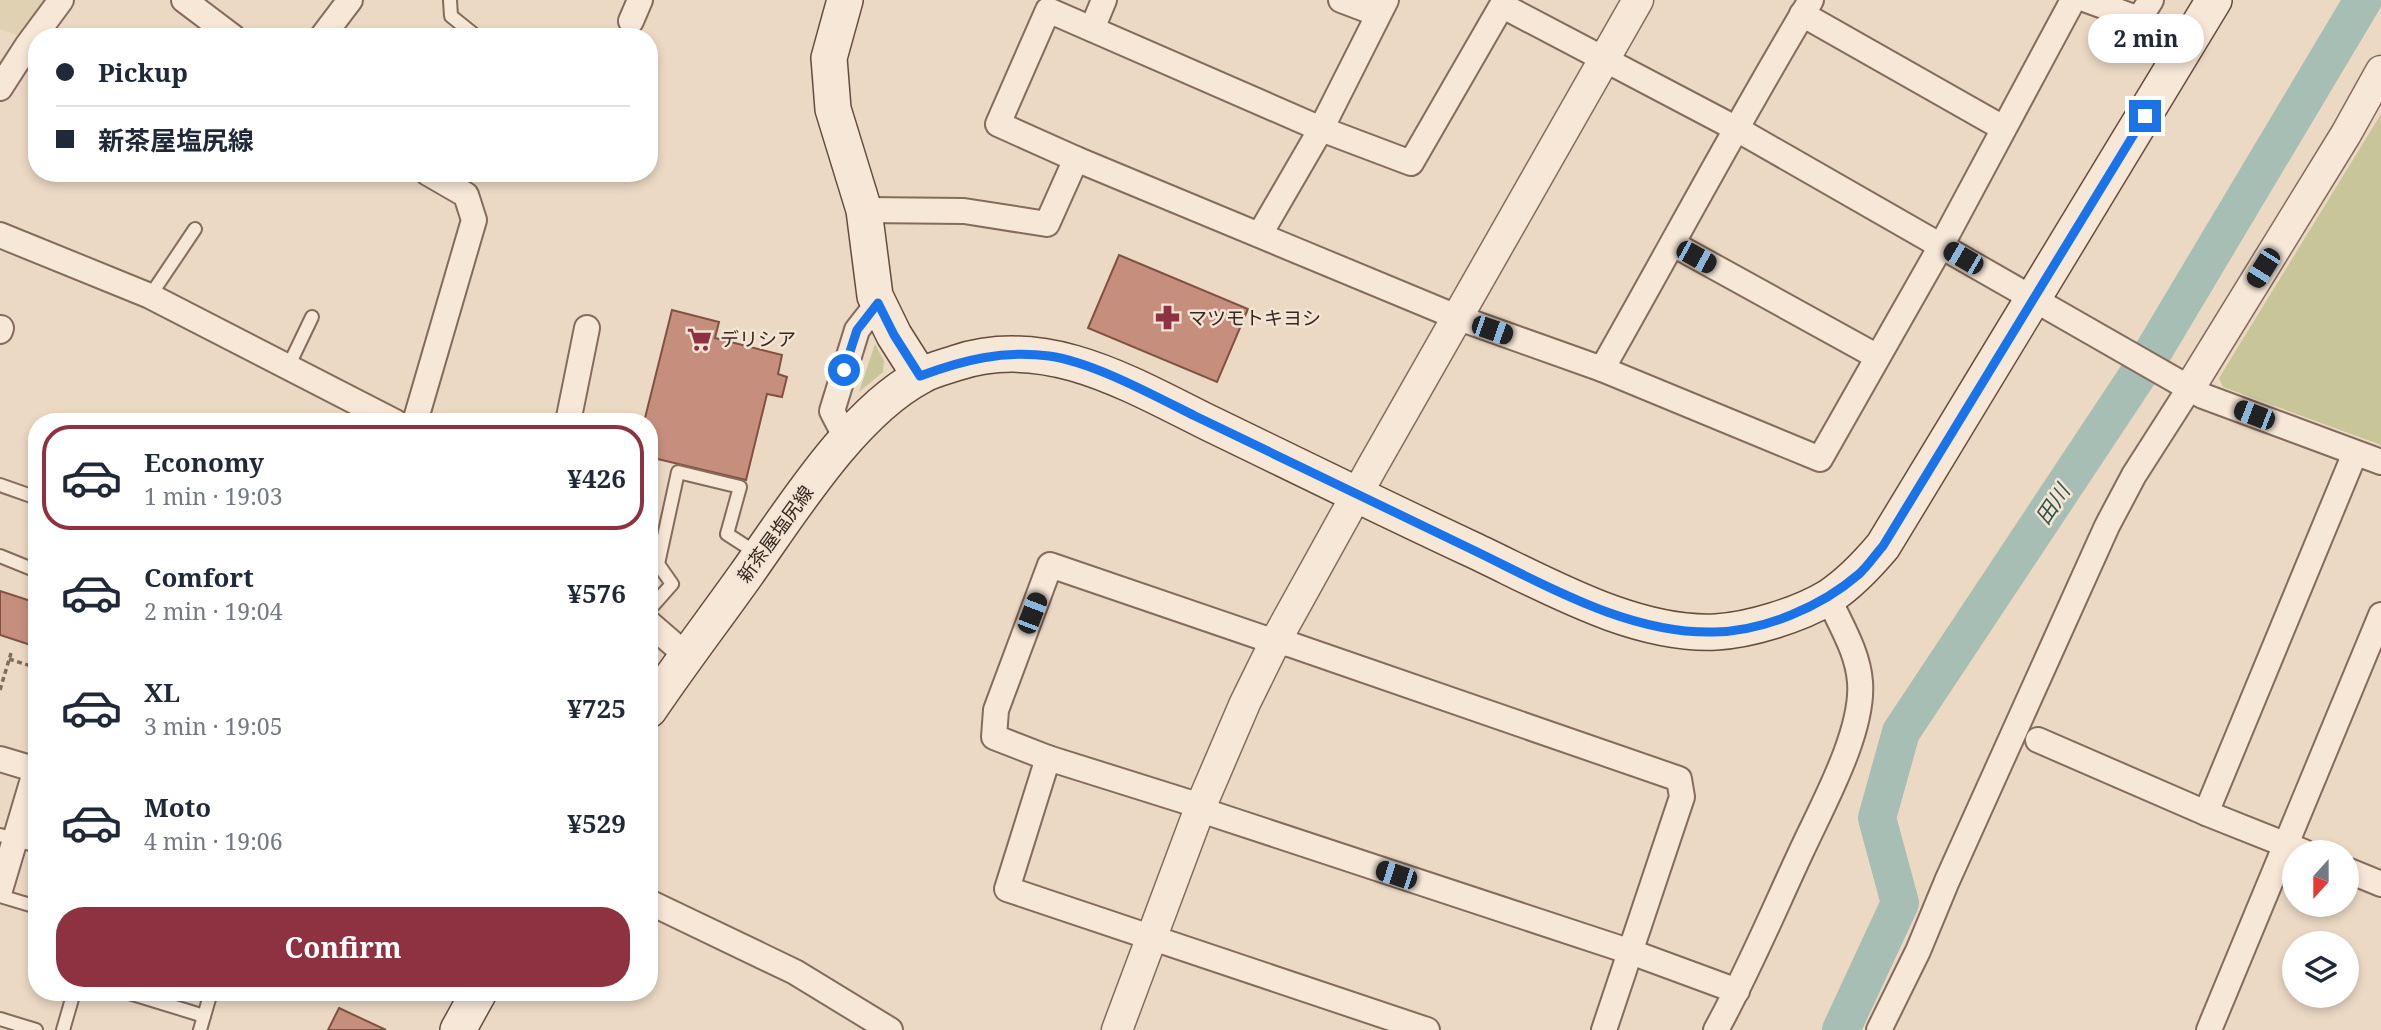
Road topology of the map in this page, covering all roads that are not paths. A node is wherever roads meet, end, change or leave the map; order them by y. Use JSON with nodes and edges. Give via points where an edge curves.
{"nodes":[{"id":1,"x":61,"y":0,"type":"edge"},
{"id":2,"x":184,"y":0,"type":"edge"},
{"id":3,"x":349,"y":0,"type":"edge"},
{"id":4,"x":450,"y":0,"type":"edge"},
{"id":5,"x":845,"y":0,"type":"edge"},
{"id":6,"x":1104,"y":0,"type":"edge"},
{"id":7,"x":1341,"y":0,"type":"edge"},
{"id":8,"x":1638,"y":0,"type":"edge"},
{"id":9,"x":2073,"y":0,"type":"edge"},
{"id":10,"x":2087,"y":0,"type":"edge"},
{"id":11,"x":2151,"y":0,"type":"edge"},
{"id":12,"x":2214,"y":0,"type":"edge"},
{"id":13,"x":1504,"y":3,"type":"edge"},
{"id":14,"x":1382,"y":7,"type":"edge"},
{"id":15,"x":1807,"y":7,"type":"edge"},
{"id":16,"x":40,"y":28,"type":"edge"},
{"id":17,"x":221,"y":28,"type":"edge"},
{"id":18,"x":329,"y":28,"type":"edge"},
{"id":19,"x":466,"y":28,"type":"edge"},
{"id":20,"x":1092,"y":29,"type":"junction"},
{"id":21,"x":28,"y":45,"type":"edge"},
{"id":22,"x":1604,"y":60,"type":"junction"},
{"id":23,"x":2381,"y":71,"type":"edge"},
{"id":24,"x":0,"y":88,"type":"edge"},
{"id":25,"x":1321,"y":128,"type":"junction"},
{"id":26,"x":1735,"y":128,"type":"junction"},
{"id":27,"x":2003,"y":128,"type":"junction"},
{"id":28,"x":1076,"y":159,"type":"junction"},
{"id":29,"x":444,"y":182,"type":"edge"},
{"id":30,"x":864,"y":210,"type":"junction"},
{"id":31,"x":194,"y":229,"type":"dead end"},
{"id":32,"x":0,"y":234,"type":"edge"},
{"id":33,"x":1260,"y":234,"type":"junction"},
{"id":34,"x":1673,"y":244,"type":"junction"},
{"id":35,"x":1941,"y":246,"type":"junction"},
{"id":36,"x":150,"y":296,"type":"junction"},
{"id":37,"x":878,"y":303,"type":"junction"},
{"id":38,"x":2046,"y":306,"type":"junction"},
{"id":39,"x":312,"y":317,"type":"dead end"},
{"id":40,"x":1459,"y":318,"type":"junction"},
{"id":41,"x":587,"y":328,"type":"dead end"},
{"id":42,"x":1876,"y":356,"type":"junction"},
{"id":43,"x":288,"y":367,"type":"junction"},
{"id":44,"x":1602,"y":369,"type":"junction"},
{"id":45,"x":920,"y":376,"type":"junction"},
{"id":46,"x":2182,"y":384,"type":"junction"},
{"id":47,"x":377,"y":413,"type":"edge"},
{"id":48,"x":418,"y":413,"type":"edge"},
{"id":49,"x":570,"y":413,"type":"edge"},
{"id":50,"x":847,"y":440,"type":"junction"},
{"id":51,"x":2355,"y":453,"type":"junction"},
{"id":52,"x":2381,"y":462,"type":"edge"},
{"id":53,"x":0,"y":485,"type":"edge"},
{"id":54,"x":28,"y":495,"type":"edge"},
{"id":55,"x":1356,"y":495,"type":"junction"},
{"id":56,"x":760,"y":555,"type":"junction"},
{"id":57,"x":0,"y":556,"type":"edge"},
{"id":58,"x":658,"y":564,"type":"edge"},
{"id":59,"x":658,"y":564,"type":"edge"},
{"id":60,"x":28,"y":567,"type":"edge"},
{"id":61,"x":1828,"y":597,"type":"junction"},
{"id":62,"x":658,"y":600,"type":"edge"},
{"id":63,"x":2381,"y":615,"type":"edge"},
{"id":64,"x":658,"y":630,"type":"edge"},
{"id":65,"x":1275,"y":642,"type":"junction"},
{"id":66,"x":686,"y":655,"type":"junction"},
{"id":67,"x":658,"y":697,"type":"edge"},
{"id":68,"x":2038,"y":740,"type":"dead end"},
{"id":69,"x":1048,"y":758,"type":"junction"},
{"id":70,"x":0,"y":759,"type":"edge"},
{"id":71,"x":28,"y":767,"type":"edge"},
{"id":72,"x":28,"y":799,"type":"edge"},
{"id":73,"x":1200,"y":808,"type":"junction"},
{"id":74,"x":2206,"y":813,"type":"junction"},
{"id":75,"x":17,"y":840,"type":"edge"},
{"id":76,"x":2298,"y":840,"type":"edge"},
{"id":77,"x":2282,"y":843,"type":"edge"},
{"id":78,"x":2359,"y":875,"type":"edge"},
{"id":79,"x":2282,"y":876,"type":"edge"},
{"id":80,"x":2381,"y":884,"type":"edge"},
{"id":81,"x":0,"y":890,"type":"edge"},
{"id":82,"x":0,"y":896,"type":"edge"},
{"id":83,"x":28,"y":904,"type":"edge"},
{"id":84,"x":658,"y":906,"type":"edge"},
{"id":85,"x":1152,"y":936,"type":"junction"},
{"id":86,"x":1631,"y":952,"type":"junction"},
{"id":87,"x":1737,"y":991,"type":"junction"},
{"id":88,"x":71,"y":1001,"type":"edge"},
{"id":89,"x":155,"y":1001,"type":"edge"},
{"id":90,"x":208,"y":1001,"type":"edge"},
{"id":91,"x":474,"y":1001,"type":"edge"},
{"id":92,"x":204,"y":1016,"type":"junction"},
{"id":93,"x":0,"y":1019,"type":"edge"},
{"id":94,"x":36,"y":1030,"type":"edge"},
{"id":95,"x":63,"y":1030,"type":"edge"},
{"id":96,"x":200,"y":1030,"type":"edge"},
{"id":97,"x":458,"y":1030,"type":"edge"},
{"id":98,"x":890,"y":1030,"type":"edge"},
{"id":99,"x":1117,"y":1030,"type":"edge"},
{"id":100,"x":1427,"y":1030,"type":"edge"},
{"id":101,"x":1604,"y":1030,"type":"edge"},
{"id":102,"x":1716,"y":1030,"type":"edge"},
{"id":103,"x":1879,"y":1030,"type":"edge"},
{"id":104,"x":2209,"y":1030,"type":"edge"}],
"edges":[{"from":1,"to":16,"type":"street"},
{"from":2,"to":17,"type":"street"},
{"from":3,"to":18,"type":"street"},
{"from":4,"to":19,"type":"lane","via":[[451,16]]},
{"from":5,"to":30,"type":"main road","via":[[829,58],[833,109]]},
{"from":6,"to":20,"type":"street"},
{"from":7,"to":14,"type":"street"},
{"from":8,"to":22,"type":"street"},
{"from":9,"to":27,"type":"street"},
{"from":10,"to":11,"type":"street","via":[[2139,19]]},
{"from":12,"to":38,"type":"main road","name":"新茶屋塩尻線"},
{"from":13,"to":22,"type":"street"},
{"from":13,"to":25,"type":"street","via":[[1411,163]]},
{"from":14,"to":25,"type":"street"},
{"from":15,"to":26,"type":"street"},
{"from":15,"to":27,"type":"street"},
{"from":20,"to":25,"type":"street"},
{"from":20,"to":28,"type":"street","via":[[1048,10],[998,124]]},
{"from":21,"to":24,"type":"street"},
{"from":22,"to":26,"type":"street"},
{"from":22,"to":40,"type":"street"},
{"from":23,"to":46,"type":"street","via":[[2346,134]]},
{"from":25,"to":33,"type":"street"},
{"from":26,"to":34,"type":"street"},
{"from":26,"to":35,"type":"street"},
{"from":27,"to":35,"type":"street"},
{"from":28,"to":30,"type":"street","via":[[1047,224],[964,211]]},
{"from":28,"to":33,"type":"street"},
{"from":29,"to":48,"type":"street","via":[[466,195],[474,220]]},
{"from":30,"to":37,"type":"main road"},
{"from":31,"to":36,"type":"lane"},
{"from":32,"to":36,"type":"street"},
{"from":33,"to":40,"type":"street"},
{"from":34,"to":42,"type":"street"},
{"from":34,"to":44,"type":"street"},
{"from":35,"to":38,"type":"street"},
{"from":35,"to":42,"type":"street"},
{"from":36,"to":43,"type":"street"},
{"from":37,"to":45,"type":"main road"},
{"from":37,"to":50,"type":"street","via":[[857,330],[832,411]]},
{"from":38,"to":46,"type":"street"},
{"from":38,"to":61,"type":"main road","name":"新茶屋塩尻線","via":[[1883,546]]},
{"from":39,"to":43,"type":"lane"},
{"from":40,"to":44,"type":"street"},
{"from":40,"to":55,"type":"street"},
{"from":41,"to":49,"type":"street"},
{"from":42,"to":44,"type":"street","via":[[1820,459]]},
{"from":43,"to":47,"type":"street"},
{"from":45,"to":50,"type":"main road","name":"新茶屋塩尻線"},
{"from":45,"to":55,"type":"main road","name":"新茶屋塩尻線","via":[[993,355],[1053,357],[1146,392]]},
{"from":46,"to":51,"type":"street","via":[[2203,397]]},
{"from":46,"to":103,"type":"street","via":[[2107,526]]},
{"from":50,"to":56,"type":"main road","name":"新茶屋塩尻線"},
{"from":51,"to":52,"type":"street"},
{"from":51,"to":74,"type":"street"},
{"from":53,"to":54,"type":"lane"},
{"from":55,"to":61,"type":"main road","name":"新茶屋塩尻線","via":[[1564,593],[1652,625],[1716,632],[1742,628]]},
{"from":55,"to":65,"type":"street"},
{"from":56,"to":59,"type":"lane","via":[[727,534],[740,487],[678,471]]},
{"from":56,"to":66,"type":"main road","name":"新茶屋塩尻線"},
{"from":57,"to":60,"type":"lane"},
{"from":58,"to":62,"type":"lane","via":[[672,584]]},
{"from":61,"to":87,"type":"street","via":[[1857,659],[1857,721]]},
{"from":63,"to":76,"type":"street"},
{"from":64,"to":66,"type":"street"},
{"from":65,"to":69,"type":"street","via":[[1051,565],[996,710],[994,737]]},
{"from":65,"to":73,"type":"street"},
{"from":65,"to":86,"type":"street","via":[[1679,779],[1682,797]]},
{"from":66,"to":67,"type":"main road","name":"新茶屋塩尻線"},
{"from":68,"to":74,"type":"street"},
{"from":69,"to":73,"type":"street"},
{"from":69,"to":85,"type":"street","via":[[1007,889]]},
{"from":70,"to":71,"type":"street"},
{"from":72,"to":75,"type":"street"},
{"from":73,"to":85,"type":"street"},
{"from":73,"to":86,"type":"street"},
{"from":74,"to":77,"type":"street"},
{"from":75,"to":81,"type":"street"},
{"from":78,"to":80,"type":"street"},
{"from":79,"to":104,"type":"street"},
{"from":82,"to":83,"type":"lane"},
{"from":84,"to":98,"type":"street","via":[[795,972]]},
{"from":85,"to":99,"type":"street"},
{"from":85,"to":100,"type":"street"},
{"from":86,"to":87,"type":"street"},
{"from":86,"to":101,"type":"street"},
{"from":87,"to":102,"type":"street"},
{"from":88,"to":95,"type":"lane"},
{"from":89,"to":92,"type":"lane"},
{"from":90,"to":92,"type":"lane"},
{"from":91,"to":97,"type":"main road"},
{"from":92,"to":96,"type":"lane"},
{"from":93,"to":94,"type":"lane"}]}
